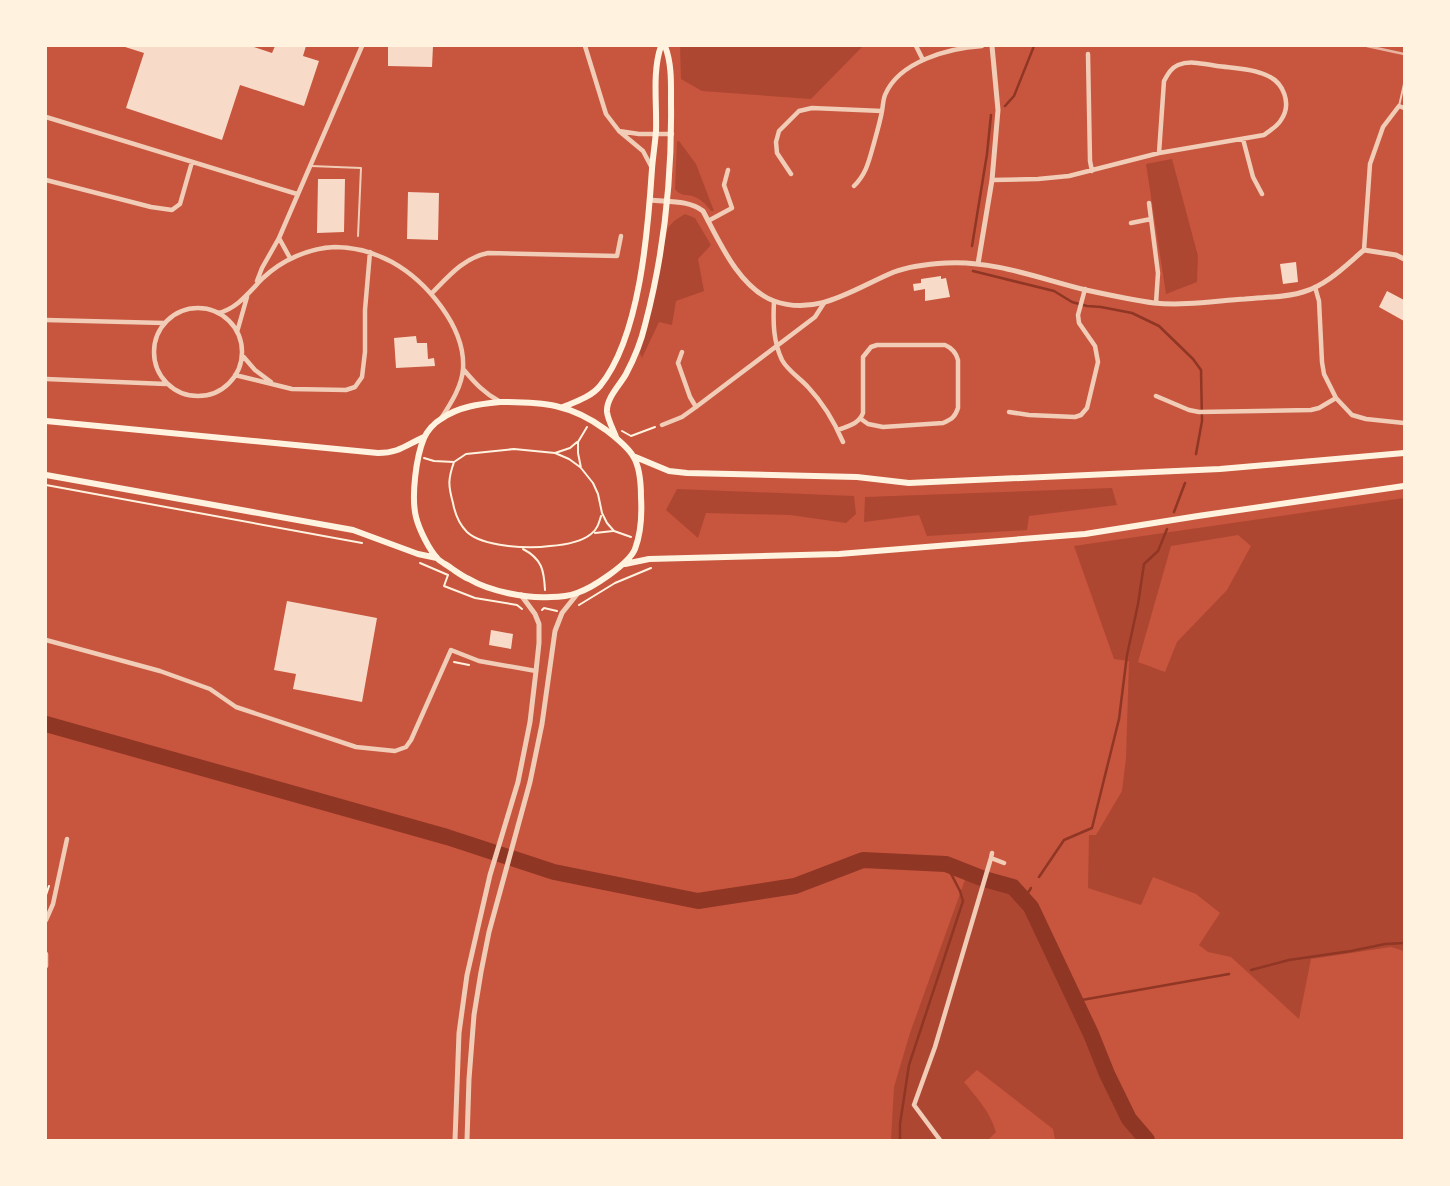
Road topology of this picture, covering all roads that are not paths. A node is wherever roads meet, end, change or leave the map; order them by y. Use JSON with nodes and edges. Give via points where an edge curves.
{"nodes":[{"id":1,"x":362,"y":46,"type":"edge"},
{"id":2,"x":585,"y":46,"type":"edge"},
{"id":3,"x":663,"y":46,"type":"edge"},
{"id":4,"x":916,"y":46,"type":"edge"},
{"id":5,"x":982,"y":46,"type":"edge"},
{"id":6,"x":992,"y":46,"type":"edge"},
{"id":7,"x":1088,"y":54,"type":"dead end"},
{"id":8,"x":923,"y":60,"type":"junction"},
{"id":9,"x":1405,"y":83,"type":"edge"},
{"id":10,"x":1402,"y":107,"type":"edge"},
{"id":11,"x":882,"y":111,"type":"junction"},
{"id":12,"x":46,"y":117,"type":"edge"},
{"id":13,"x":619,"y":131,"type":"junction"},
{"id":14,"x":656,"y":134,"type":"junction"},
{"id":15,"x":672,"y":134,"type":"junction"},
{"id":16,"x":1242,"y":139,"type":"junction"},
{"id":17,"x":1159,"y":153,"type":"junction"},
{"id":18,"x":192,"y":162,"type":"junction"},
{"id":19,"x":310,"y":166,"type":"junction"},
{"id":20,"x":652,"y":169,"type":"junction"},
{"id":21,"x":729,"y":170,"type":"dead end"},
{"id":22,"x":1092,"y":171,"type":"junction"},
{"id":23,"x":791,"y":174,"type":"dead end"},
{"id":24,"x":46,"y":180,"type":"edge"},
{"id":25,"x":992,"y":180,"type":"junction"},
{"id":26,"x":854,"y":186,"type":"dead end"},
{"id":27,"x":296,"y":194,"type":"junction"},
{"id":28,"x":1262,"y":194,"type":"dead end"},
{"id":29,"x":650,"y":200,"type":"junction"},
{"id":30,"x":667,"y":202,"type":"junction"},
{"id":31,"x":1149,"y":203,"type":"dead end"},
{"id":32,"x":1151,"y":219,"type":"junction"},
{"id":33,"x":708,"y":221,"type":"junction"},
{"id":34,"x":1131,"y":223,"type":"dead end"},
{"id":35,"x":358,"y":236,"type":"dead end"},
{"id":36,"x":621,"y":236,"type":"dead end"},
{"id":37,"x":279,"y":237,"type":"junction"},
{"id":38,"x":1364,"y":250,"type":"junction"},
{"id":39,"x":370,"y":252,"type":"junction"},
{"id":40,"x":290,"y":258,"type":"junction"},
{"id":41,"x":1405,"y":259,"type":"edge"},
{"id":42,"x":978,"y":264,"type":"junction"},
{"id":43,"x":256,"y":286,"type":"junction"},
{"id":44,"x":1315,"y":287,"type":"junction"},
{"id":45,"x":1085,"y":289,"type":"junction"},
{"id":46,"x":431,"y":294,"type":"junction"},
{"id":47,"x":248,"y":296,"type":"junction"},
{"id":48,"x":774,"y":301,"type":"junction"},
{"id":49,"x":824,"y":303,"type":"junction"},
{"id":50,"x":1156,"y":303,"type":"junction"},
{"id":51,"x":218,"y":313,"type":"junction"},
{"id":52,"x":46,"y":320,"type":"edge"},
{"id":53,"x":164,"y":323,"type":"junction"},
{"id":54,"x":237,"y":333,"type":"junction"},
{"id":55,"x":776,"y":346,"type":"junction"},
{"id":56,"x":681,"y":352,"type":"dead end"},
{"id":57,"x":242,"y":355,"type":"junction"},
{"id":58,"x":464,"y":369,"type":"junction"},
{"id":59,"x":236,"y":375,"type":"junction"},
{"id":60,"x":46,"y":379,"type":"edge"},
{"id":61,"x":167,"y":384,"type":"junction"},
{"id":62,"x":275,"y":385,"type":"junction"},
{"id":63,"x":1156,"y":397,"type":"dead end"},
{"id":64,"x":1336,"y":398,"type":"junction"},
{"id":65,"x":502,"y":402,"type":"junction"},
{"id":66,"x":563,"y":407,"type":"junction"},
{"id":67,"x":696,"y":407,"type":"junction"},
{"id":68,"x":1009,"y":412,"type":"dead end"},
{"id":69,"x":442,"y":418,"type":"junction"},
{"id":70,"x":861,"y":419,"type":"junction"},
{"id":71,"x":46,"y":421,"type":"edge"},
{"id":72,"x":1405,"y":423,"type":"edge"},
{"id":73,"x":662,"y":425,"type":"road end"},
{"id":74,"x":838,"y":430,"type":"junction"},
{"id":75,"x":424,"y":437,"type":"junction"},
{"id":76,"x":615,"y":437,"type":"junction"},
{"id":77,"x":843,"y":442,"type":"dead end"},
{"id":78,"x":1405,"y":453,"type":"edge"},
{"id":79,"x":633,"y":456,"type":"junction"},
{"id":80,"x":46,"y":475,"type":"edge"},
{"id":81,"x":1405,"y":486,"type":"edge"},
{"id":82,"x":437,"y":558,"type":"junction"},
{"id":83,"x":625,"y":564,"type":"junction"},
{"id":84,"x":578,"y":593,"type":"junction"},
{"id":85,"x":521,"y":595,"type":"junction"},
{"id":86,"x":46,"y":640,"type":"edge"},
{"id":87,"x":536,"y":671,"type":"junction"},
{"id":88,"x":67,"y":839,"type":"dead end"},
{"id":89,"x":1004,"y":863,"type":"dead end"},
{"id":90,"x":46,"y":920,"type":"edge"},
{"id":91,"x":46,"y":954,"type":"edge"},
{"id":92,"x":46,"y":965,"type":"edge"},
{"id":93,"x":455,"y":1140,"type":"edge"},
{"id":94,"x":467,"y":1140,"type":"edge"},
{"id":95,"x":940,"y":1140,"type":"edge"}],
"edges":[{"from":1,"to":19,"type":"street"},
{"from":2,"to":13,"type":"street","via":[[606,114]]},
{"from":3,"to":14,"type":"main road","via":[[656,58]]},
{"from":3,"to":15,"type":"main road","via":[[670,59]]},
{"from":4,"to":8,"type":"street"},
{"from":5,"to":8,"type":"street","via":[[948,50]]},
{"from":6,"to":25,"type":"street","via":[[998,110]]},
{"from":7,"to":22,"type":"street"},
{"from":8,"to":11,"type":"street","via":[[891,85]]},
{"from":9,"to":10,"type":"lane"},
{"from":10,"to":38,"type":"street","via":[[1383,127],[1370,164]]},
{"from":11,"to":23,"type":"street","via":[[799,111],[779,131],[776,142],[777,153]]},
{"from":11,"to":26,"type":"street","via":[[865,173]]},
{"from":12,"to":18,"type":"street"},
{"from":13,"to":14,"type":"street"},
{"from":13,"to":20,"type":"street","via":[[643,151]]},
{"from":14,"to":15,"type":"street"},
{"from":14,"to":20,"type":"main road"},
{"from":15,"to":30,"type":"main road"},
{"from":16,"to":17,"type":"street"},
{"from":16,"to":17,"type":"street","via":[[1264,135],[1282,118],[1286,99],[1276,81],[1254,71],[1188,62],[1175,66],[1164,81]]},
{"from":16,"to":28,"type":"street"},
{"from":17,"to":22,"type":"street"},
{"from":18,"to":24,"type":"street","via":[[180,204],[172,209]]},
{"from":18,"to":27,"type":"street"},
{"from":19,"to":27,"type":"street"},
{"from":19,"to":35,"type":"lane","via":[[361,168]]},
{"from":20,"to":29,"type":"main road"},
{"from":21,"to":33,"type":"street","via":[[723,185],[732,208]]},
{"from":22,"to":25,"type":"street"},
{"from":25,"to":42,"type":"street"},
{"from":27,"to":37,"type":"street"},
{"from":29,"to":30,"type":"street"},
{"from":29,"to":66,"type":"main road","via":[[638,288],[625,337],[600,386]]},
{"from":30,"to":33,"type":"street","via":[[696,206]]},
{"from":30,"to":76,"type":"main road","via":[[645,326],[607,411]]},
{"from":31,"to":32,"type":"street"},
{"from":32,"to":34,"type":"street"},
{"from":32,"to":50,"type":"street","via":[[1158,274]]},
{"from":33,"to":48,"type":"street","via":[[738,273]]},
{"from":36,"to":46,"type":"street","via":[[617,256],[477,255]]},
{"from":37,"to":40,"type":"street"},
{"from":37,"to":43,"type":"street"},
{"from":38,"to":41,"type":"street"},
{"from":38,"to":44,"type":"street"},
{"from":39,"to":40,"type":"street","via":[[334,247]]},
{"from":39,"to":46,"type":"street","via":[[393,262]]},
{"from":39,"to":62,"type":"street","via":[[362,377],[355,387]]},
{"from":40,"to":43,"type":"street"},
{"from":42,"to":45,"type":"street"},
{"from":42,"to":49,"type":"street","via":[[908,268]]},
{"from":43,"to":47,"type":"street"},
{"from":44,"to":50,"type":"street","via":[[1282,296]]},
{"from":44,"to":64,"type":"street","via":[[1321,362]]},
{"from":45,"to":50,"type":"street"},
{"from":45,"to":68,"type":"street","via":[[1079,323],[1097,354],[1087,408],[1075,417]]},
{"from":46,"to":58,"type":"street","via":[[457,335]]},
{"from":47,"to":51,"type":"street"},
{"from":47,"to":54,"type":"street"},
{"from":48,"to":49,"type":"street","via":[[793,306]]},
{"from":48,"to":55,"type":"street"},
{"from":49,"to":55,"type":"street","via":[[815,317]]},
{"from":51,"to":53,"type":"street","via":[[194,308]]},
{"from":51,"to":54,"type":"street"},
{"from":52,"to":53,"type":"street"},
{"from":53,"to":61,"type":"street","via":[[154,354]]},
{"from":54,"to":57,"type":"street"},
{"from":55,"to":67,"type":"street"},
{"from":55,"to":74,"type":"street","via":[[783,363],[823,403]]},
{"from":56,"to":67,"type":"street","via":[[678,363]]},
{"from":57,"to":59,"type":"street"},
{"from":57,"to":62,"type":"street"},
{"from":58,"to":65,"type":"street","via":[[486,394]]},
{"from":58,"to":69,"type":"street"},
{"from":59,"to":61,"type":"street","via":[[227,385],[202,396],[178,392]]},
{"from":59,"to":62,"type":"street"},
{"from":60,"to":61,"type":"street"},
{"from":63,"to":64,"type":"street","via":[[1199,412],[1311,410]]},
{"from":64,"to":72,"type":"street","via":[[1352,415]]},
{"from":65,"to":66,"type":"main road"},
{"from":65,"to":69,"type":"main road","via":[[477,404]]},
{"from":66,"to":76,"type":"main road","via":[[592,419]]},
{"from":67,"to":73,"type":"street"},
{"from":69,"to":75,"type":"main road"},
{"from":70,"to":70,"type":"street","via":[[883,428],[950,420],[958,408],[956,353],[945,345],[871,347],[863,357]]},
{"from":70,"to":74,"type":"street"},
{"from":71,"to":75,"type":"main road","via":[[378,453],[401,450]]},
{"from":74,"to":77,"type":"street"},
{"from":75,"to":82,"type":"main road","via":[[416,475],[415,515]]},
{"from":76,"to":79,"type":"main road"},
{"from":78,"to":79,"type":"main road","via":[[1220,469],[909,483],[857,477],[687,473]]},
{"from":79,"to":83,"type":"main road","via":[[639,475],[641,520],[638,541]]},
{"from":80,"to":82,"type":"main road","via":[[353,530]]},
{"from":81,"to":83,"type":"main road","via":[[1085,534],[839,554],[649,559]]},
{"from":82,"to":85,"type":"main road","via":[[470,581]]},
{"from":83,"to":84,"type":"main road"},
{"from":84,"to":85,"type":"main road"},
{"from":84,"to":94,"type":"street","via":[[555,631],[530,782],[484,959],[474,1015]]},
{"from":85,"to":87,"type":"street","via":[[539,625]]},
{"from":86,"to":87,"type":"street","via":[[160,671],[210,689],[236,707],[356,747],[395,751],[411,740],[451,650],[479,661]]},
{"from":87,"to":93,"type":"street","via":[[518,782],[467,975],[459,1033]]},
{"from":88,"to":90,"type":"street","via":[[54,904]]},
{"from":89,"to":95,"type":"street","via":[[992,855],[914,1105]]},
{"from":91,"to":92,"type":"street"}]}
